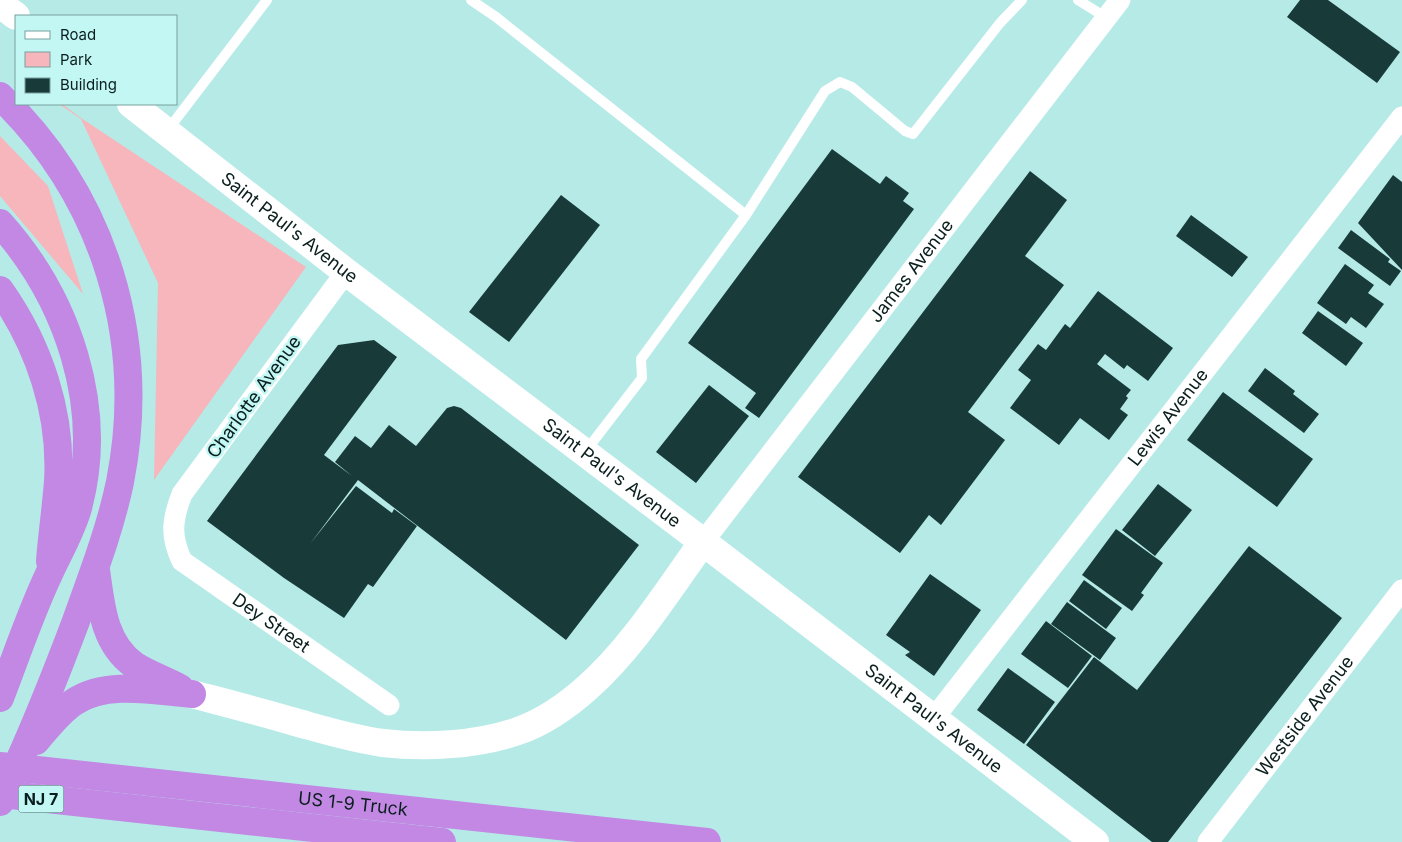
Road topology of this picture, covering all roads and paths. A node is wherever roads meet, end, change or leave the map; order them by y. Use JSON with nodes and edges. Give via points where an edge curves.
{"nodes":[{"id":1,"x":267,"y":0,"type":"edge"},
{"id":2,"x":472,"y":0,"type":"edge"},
{"id":3,"x":1022,"y":0,"type":"edge"},
{"id":4,"x":1078,"y":0,"type":"edge"},
{"id":5,"x":1120,"y":0,"type":"edge"},
{"id":6,"x":0,"y":4,"type":"edge"},
{"id":7,"x":15,"y":15,"type":"edge"},
{"id":8,"x":1106,"y":18,"type":"junction"},
{"id":9,"x":0,"y":96,"type":"edge"},
{"id":10,"x":132,"y":105,"type":"edge"},
{"id":11,"x":1402,"y":117,"type":"edge"},
{"id":12,"x":167,"y":131,"type":"junction"},
{"id":13,"x":746,"y":215,"type":"junction"},
{"id":14,"x":0,"y":223,"type":"edge"},
{"id":15,"x":346,"y":272,"type":"junction"},
{"id":16,"x":0,"y":290,"type":"edge"},
{"id":17,"x":585,"y":452,"type":"junction"},
{"id":18,"x":173,"y":526,"type":"joint"},
{"id":19,"x":703,"y":542,"type":"junction"},
{"id":20,"x":96,"y":565,"type":"junction"},
{"id":21,"x":49,"y":574,"type":"junction"},
{"id":22,"x":1402,"y":590,"type":"edge"},
{"id":23,"x":192,"y":694,"type":"junction"},
{"id":24,"x":0,"y":698,"type":"edge"},
{"id":25,"x":389,"y":705,"type":"dead end"},
{"id":26,"x":934,"y":718,"type":"junction"},
{"id":27,"x":11,"y":761,"type":"edge"},
{"id":28,"x":0,"y":794,"type":"edge"},
{"id":29,"x":0,"y":802,"type":"edge"},
{"id":30,"x":442,"y":842,"type":"edge"},
{"id":31,"x":707,"y":842,"type":"edge"},
{"id":32,"x":1095,"y":842,"type":"edge"},
{"id":33,"x":1208,"y":842,"type":"edge"}],
"edges":[{"from":1,"to":12,"type":"lane"},
{"from":2,"to":13,"type":"lane"},
{"from":3,"to":13,"type":"lane","via":[[912,134],[852,87],[840,82],[825,91]]},
{"from":4,"to":8,"type":"lane"},
{"from":5,"to":8,"type":"street","name":"James Avenue"},
{"from":6,"to":7,"type":"street"},
{"from":8,"to":19,"type":"street","name":"James Avenue"},
{"from":9,"to":20,"type":"highway","via":[[42,142],[69,180],[92,223],[118,303],[128,370],[127,438],[114,505]]},
{"from":10,"to":12,"type":"street","name":"Saint Paul's Avenue"},
{"from":11,"to":26,"type":"street","name":"Lewis Avenue"},
{"from":12,"to":15,"type":"street","name":"Saint Paul's Avenue"},
{"from":13,"to":17,"type":"lane","via":[[641,359],[642,378]]},
{"from":14,"to":21,"type":"highway","via":[[31,263],[54,302],[75,356],[83,398],[86,440],[82,488],[70,533]]},
{"from":15,"to":17,"type":"street","name":"Saint Paul's Avenue"},
{"from":15,"to":18,"type":"street","name":"Charlotte Avenue","via":[[182,494]]},
{"from":16,"to":21,"type":"highway","via":[[32,345],[47,388],[53,419],[58,480]]},
{"from":17,"to":19,"type":"street","name":"Saint Paul's Avenue"},
{"from":18,"to":25,"type":"street","name":"Dey Street","via":[[176,549],[182,561]]},
{"from":19,"to":23,"type":"street","via":[[603,673],[573,700],[519,730],[453,743],[384,743]]},
{"from":19,"to":26,"type":"street","name":"Saint Paul's Avenue"},
{"from":20,"to":23,"type":"highway","via":[[106,627],[119,650],[136,666]]},
{"from":20,"to":27,"type":"highway","via":[[64,651]]},
{"from":21,"to":24,"type":"highway"},
{"from":22,"to":33,"type":"street","name":"Westside Avenue"},
{"from":23,"to":27,"type":"highway","via":[[123,689],[96,692],[73,702]]},
{"from":26,"to":32,"type":"street","name":"Saint Paul's Avenue"},
{"from":27,"to":29,"type":"highway"},
{"from":27,"to":31,"type":"highway","name":"US 1-9 Truck","via":[[97,776]]},
{"from":28,"to":30,"type":"highway","number":"NJ 7"}]}
